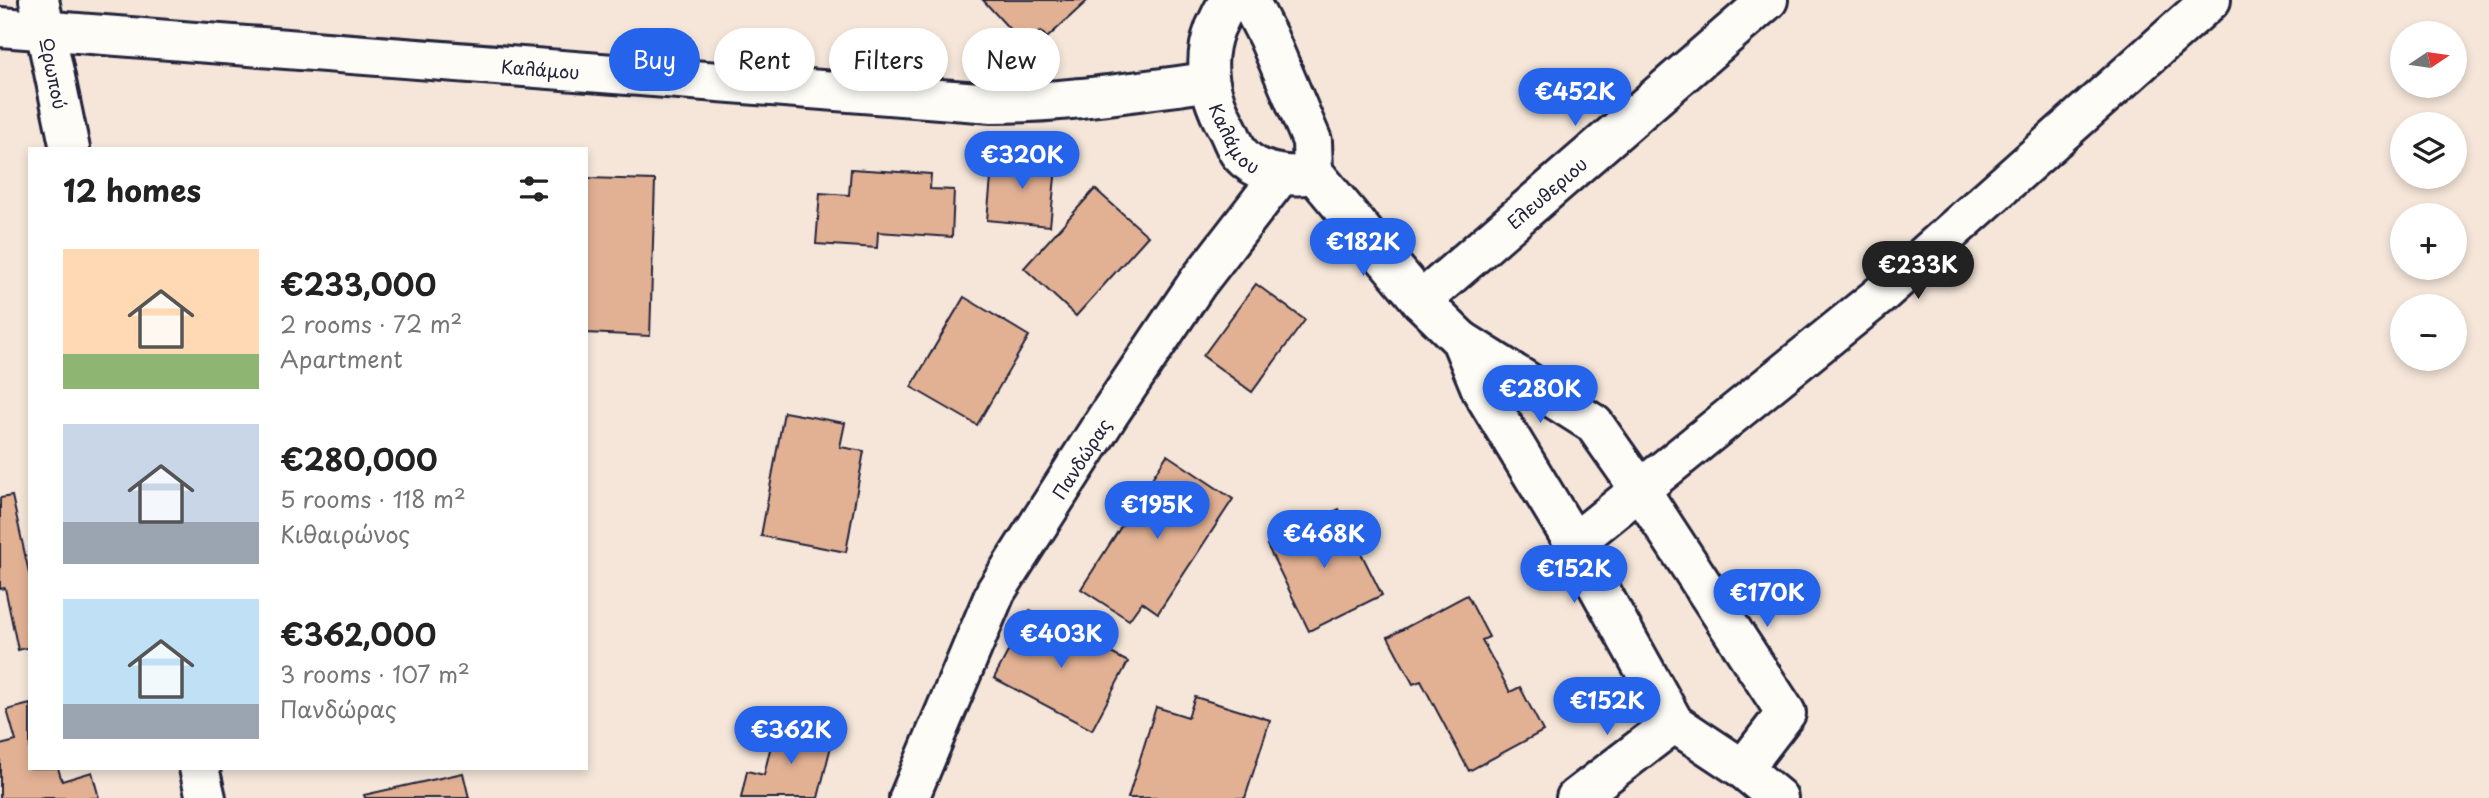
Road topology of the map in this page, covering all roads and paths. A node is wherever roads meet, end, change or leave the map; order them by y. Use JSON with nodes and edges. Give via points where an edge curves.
{"nodes":[{"id":1,"x":1230,"y":0,"type":"edge"},
{"id":2,"x":1249,"y":0,"type":"edge"},
{"id":3,"x":1768,"y":0,"type":"edge"},
{"id":4,"x":2211,"y":0,"type":"edge"},
{"id":5,"x":42,"y":15,"type":"edge"},
{"id":6,"x":0,"y":27,"type":"edge"},
{"id":7,"x":1208,"y":82,"type":"junction"},
{"id":8,"x":70,"y":147,"type":"edge"},
{"id":9,"x":1297,"y":174,"type":"junction"},
{"id":10,"x":1422,"y":301,"type":"junction"},
{"id":11,"x":1461,"y":340,"type":"junction"},
{"id":12,"x":1639,"y":488,"type":"junction"},
{"id":13,"x":1574,"y":544,"type":"junction"},
{"id":14,"x":1674,"y":723,"type":"junction"},
{"id":15,"x":1743,"y":769,"type":"junction"},
{"id":16,"x":199,"y":770,"type":"edge"},
{"id":17,"x":914,"y":797,"type":"edge"},
{"id":18,"x":206,"y":798,"type":"edge"},
{"id":19,"x":1576,"y":798,"type":"edge"},
{"id":20,"x":1778,"y":798,"type":"edge"}],
"edges":[{"from":1,"to":7,"type":"street","name":"Καλάμου","via":[[1209,44]]},
{"from":2,"to":9,"type":"street","via":[[1312,141]]},
{"from":3,"to":10,"type":"street","name":"Ελευθεριου"},
{"from":4,"to":12,"type":"street","via":[[1879,296]]},
{"from":5,"to":6,"type":"street","name":"Καλάμου"},
{"from":5,"to":7,"type":"street","name":"Καλάμου","via":[[992,103],[1032,103]]},
{"from":5,"to":8,"type":"street","name":"Ωρωπού"},
{"from":7,"to":9,"type":"street","name":"Καλάμου","via":[[1217,112],[1241,155],[1255,165]]},
{"from":9,"to":10,"type":"street"},
{"from":9,"to":17,"type":"street","name":"Πανδώρας","via":[[1198,282],[996,592]]},
{"from":10,"to":11,"type":"street"},
{"from":11,"to":12,"type":"street","via":[[1594,424]]},
{"from":11,"to":13,"type":"street","via":[[1482,391]]},
{"from":12,"to":13,"type":"street"},
{"from":12,"to":15,"type":"street","via":[[1786,713]]},
{"from":13,"to":14,"type":"street"},
{"from":14,"to":15,"type":"street"},
{"from":14,"to":19,"type":"street"},
{"from":15,"to":20,"type":"street"},
{"from":16,"to":18,"type":"street"}]}
